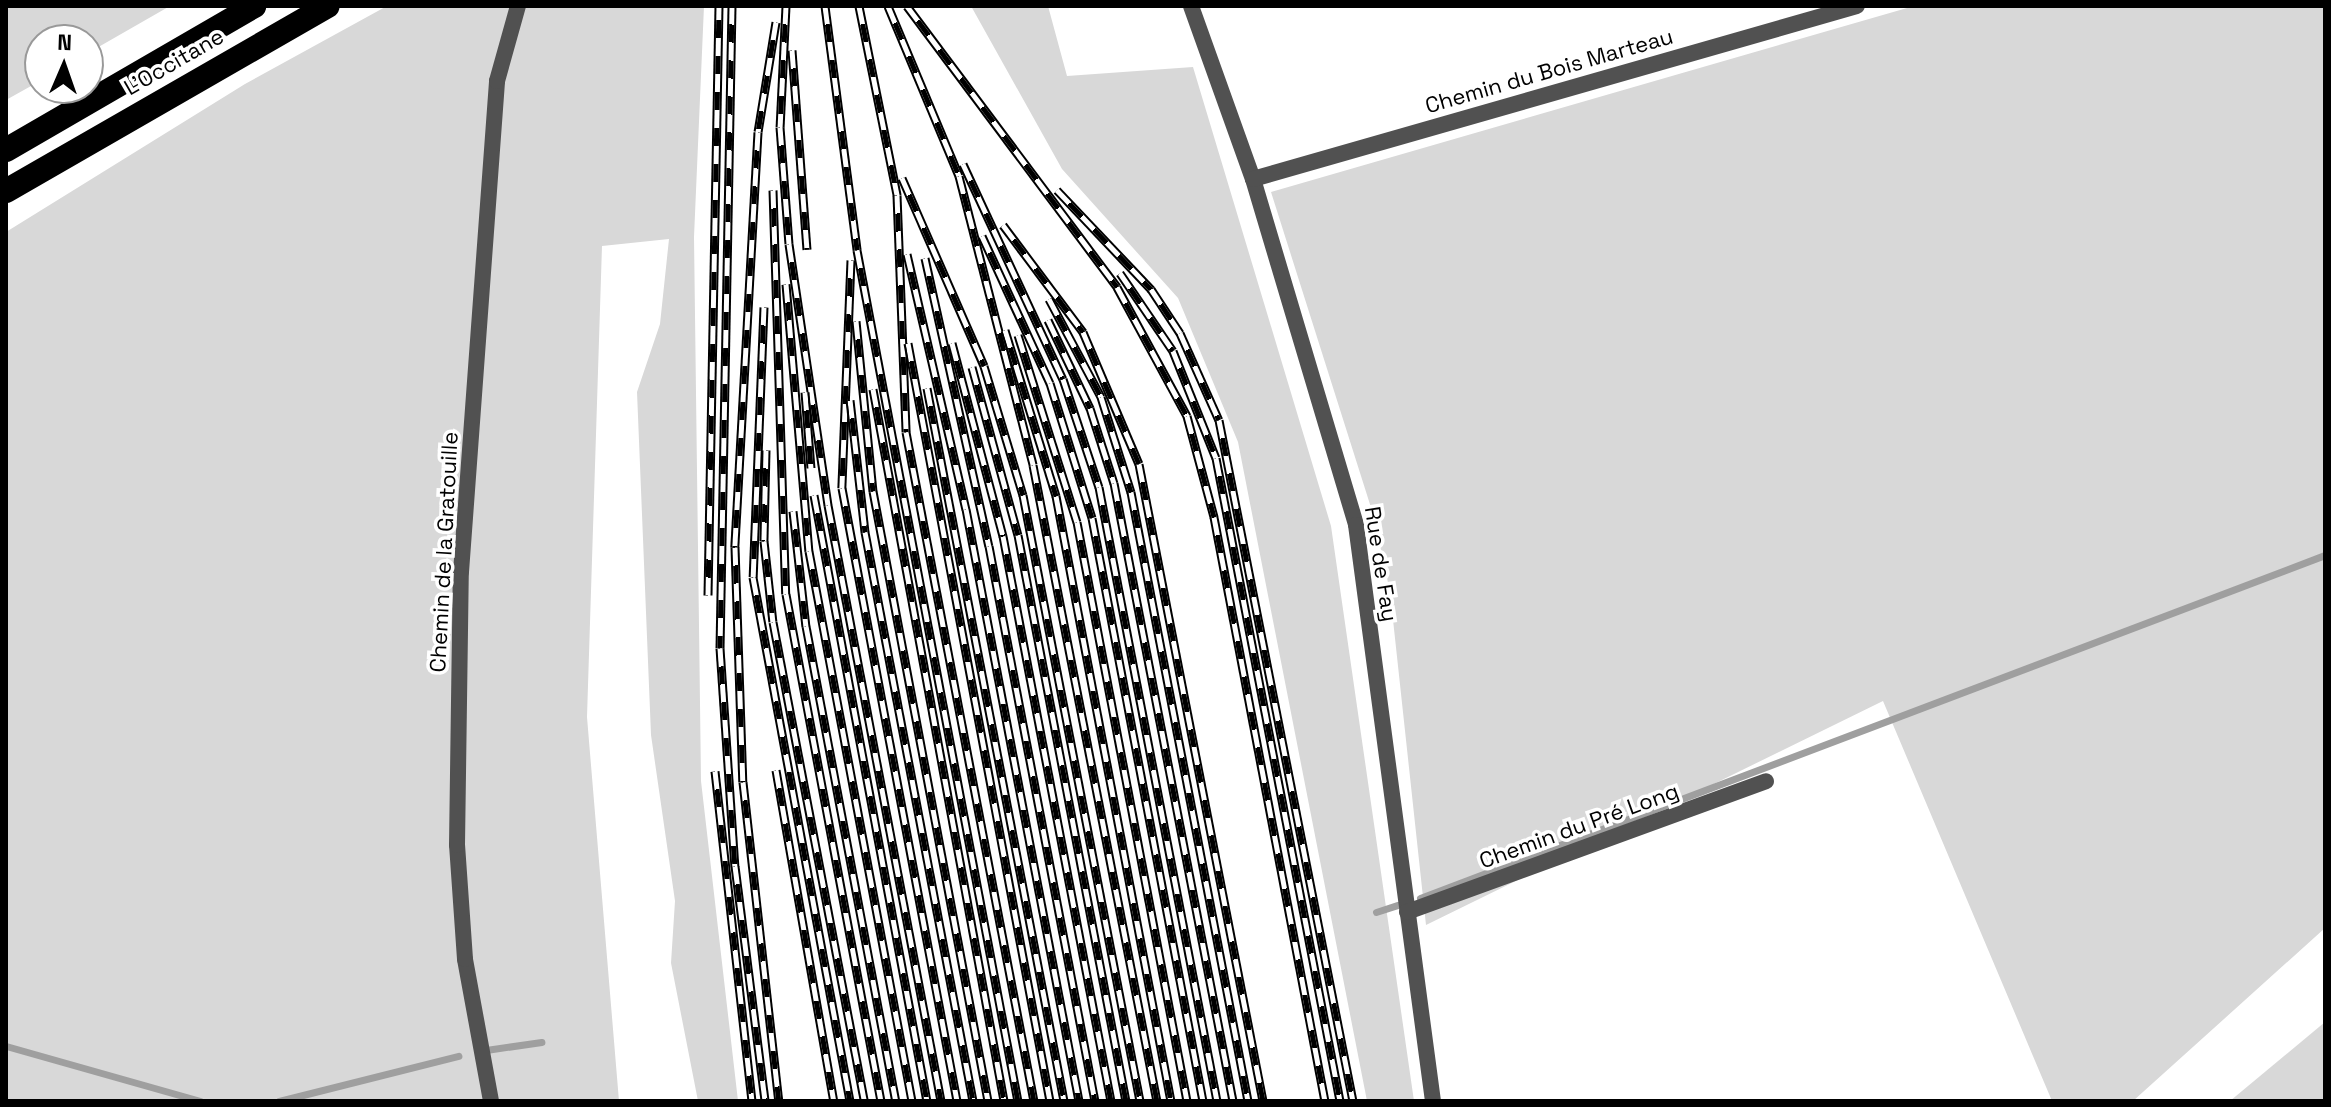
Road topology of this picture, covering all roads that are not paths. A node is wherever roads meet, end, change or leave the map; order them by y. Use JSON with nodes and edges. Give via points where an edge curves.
{"nodes":[{"id":1,"x":254,"y":6,"type":"edge"},
{"id":2,"x":328,"y":6,"type":"edge"},
{"id":3,"x":518,"y":6,"type":"edge"},
{"id":4,"x":1191,"y":6,"type":"edge"},
{"id":5,"x":1857,"y":6,"type":"edge"},
{"id":6,"x":6,"y":150,"type":"edge"},
{"id":7,"x":1253,"y":179,"type":"junction"},
{"id":8,"x":6,"y":191,"type":"edge"},
{"id":9,"x":1766,"y":781,"type":"dead end"},
{"id":10,"x":1407,"y":912,"type":"junction"},
{"id":11,"x":491,"y":1101,"type":"edge"},
{"id":12,"x":1433,"y":1101,"type":"edge"}],
"edges":[{"from":1,"to":6,"type":"highway","name":"L'Occitane"},
{"from":2,"to":8,"type":"highway","name":"L'Occitane"},
{"from":3,"to":11,"type":"street","name":"Chemin de la Gratouille","via":[[497,81],[461,572],[457,845],[465,959]]},
{"from":4,"to":7,"type":"street","name":"Rue de Fay"},
{"from":5,"to":7,"type":"street","name":"Chemin du Bois Marteau"},
{"from":7,"to":10,"type":"street","name":"Rue de Fay","via":[[1356,525]]},
{"from":9,"to":10,"type":"street","name":"Chemin du Pré Long"},
{"from":10,"to":12,"type":"street","name":"Rue de Fay"}]}
